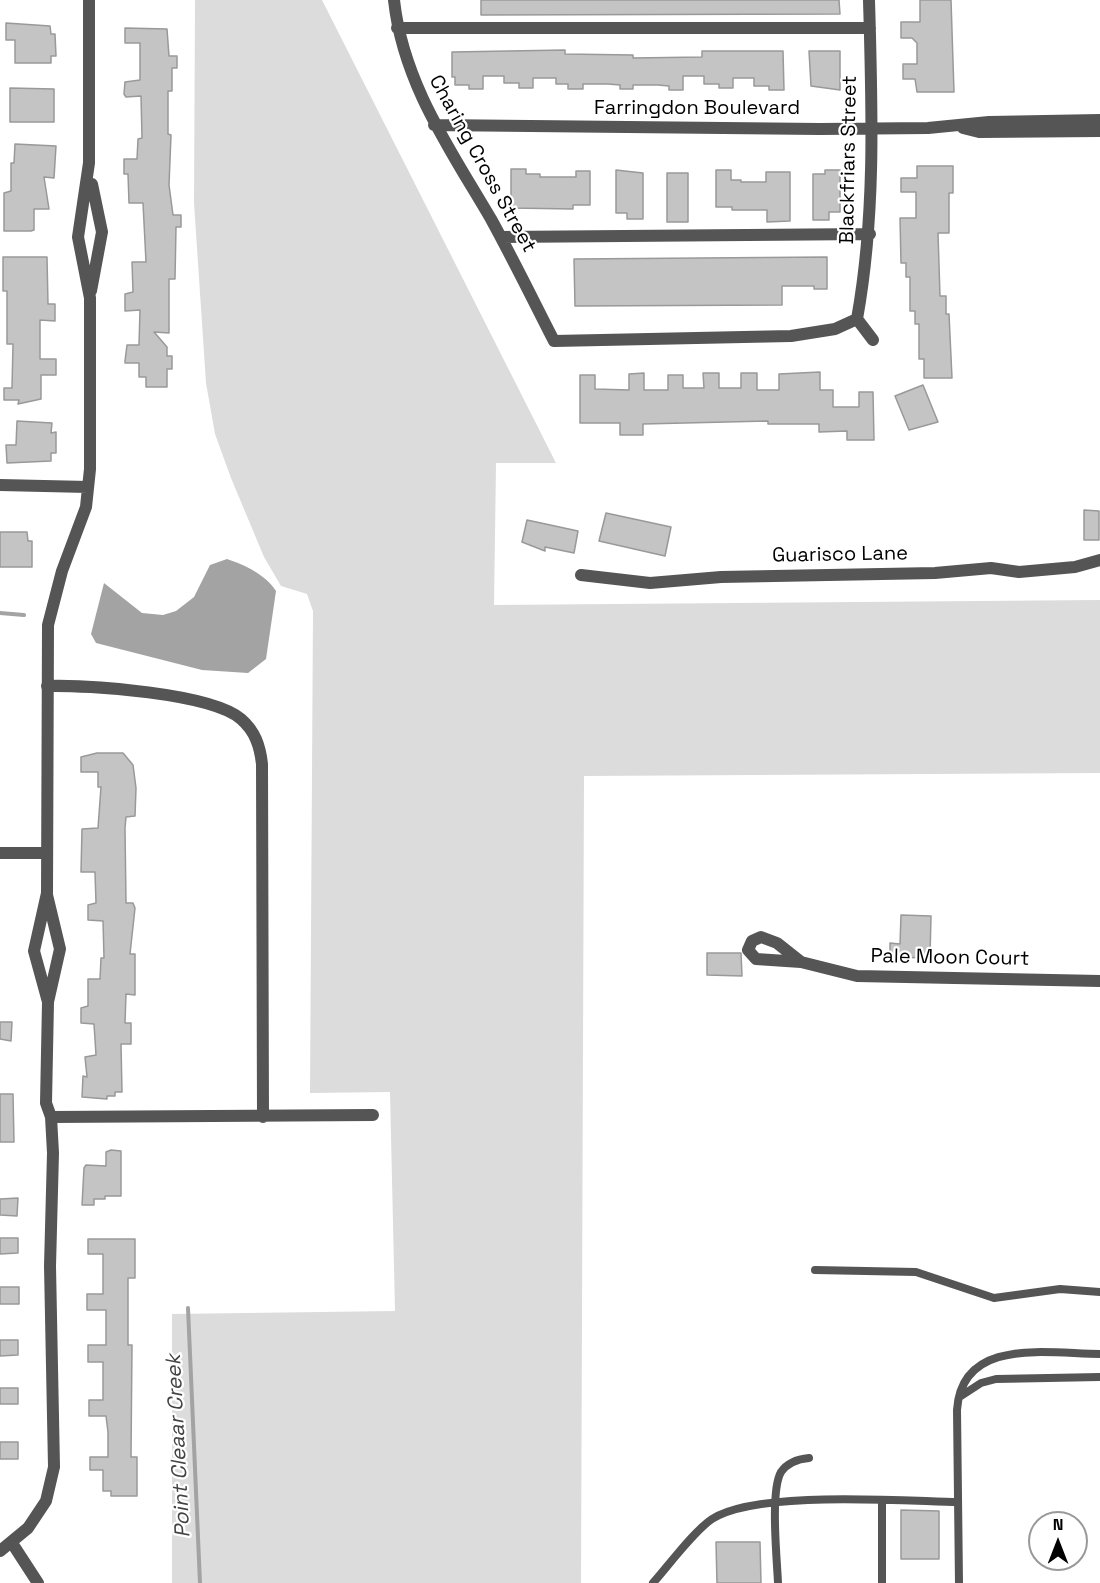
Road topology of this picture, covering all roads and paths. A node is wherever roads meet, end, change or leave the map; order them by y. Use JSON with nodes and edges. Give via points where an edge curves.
{"nodes":[{"id":1,"x":89,"y":0,"type":"edge"},
{"id":2,"x":394,"y":0,"type":"edge"},
{"id":3,"x":869,"y":0,"type":"edge"},
{"id":4,"x":397,"y":28,"type":"junction"},
{"id":5,"x":870,"y":28,"type":"junction"},
{"id":6,"x":1100,"y":120,"type":"edge"},
{"id":7,"x":434,"y":125,"type":"junction"},
{"id":8,"x":872,"y":127,"type":"junction"},
{"id":9,"x":959,"y":127,"type":"junction"},
{"id":10,"x":1100,"y":131,"type":"edge"},
{"id":11,"x":89,"y":163,"type":"junction"},
{"id":12,"x":870,"y":234,"type":"junction"},
{"id":13,"x":501,"y":237,"type":"junction"},
{"id":14,"x":90,"y":298,"type":"junction"},
{"id":15,"x":857,"y":319,"type":"junction"},
{"id":16,"x":873,"y":340,"type":"dead end"},
{"id":17,"x":0,"y":485,"type":"edge"},
{"id":18,"x":88,"y":488,"type":"junction"},
{"id":19,"x":1100,"y":560,"type":"edge"},
{"id":20,"x":581,"y":575,"type":"dead end"},
{"id":21,"x":48,"y":686,"type":"junction"},
{"id":22,"x":0,"y":853,"type":"edge"},
{"id":23,"x":47,"y":853,"type":"junction"},
{"id":24,"x":47,"y":893,"type":"junction"},
{"id":25,"x":801,"y":962,"type":"dead end"},
{"id":26,"x":1100,"y":981,"type":"edge"},
{"id":27,"x":48,"y":1002,"type":"junction"},
{"id":28,"x":373,"y":1116,"type":"dead end"},
{"id":29,"x":51,"y":1117,"type":"junction"},
{"id":30,"x":263,"y":1117,"type":"junction"},
{"id":31,"x":815,"y":1270,"type":"dead end"},
{"id":32,"x":1100,"y":1292,"type":"edge"},
{"id":33,"x":1100,"y":1354,"type":"edge"},
{"id":34,"x":1100,"y":1377,"type":"edge"},
{"id":35,"x":959,"y":1397,"type":"junction"},
{"id":36,"x":809,"y":1458,"type":"dead end"},
{"id":37,"x":882,"y":1501,"type":"junction"},
{"id":38,"x":776,"y":1502,"type":"junction"},
{"id":39,"x":958,"y":1502,"type":"junction"},
{"id":40,"x":12,"y":1543,"type":"junction"},
{"id":41,"x":0,"y":1551,"type":"edge"},
{"id":42,"x":38,"y":1583,"type":"edge"},
{"id":43,"x":653,"y":1583,"type":"edge"},
{"id":44,"x":778,"y":1583,"type":"edge"},
{"id":45,"x":882,"y":1583,"type":"edge"},
{"id":46,"x":959,"y":1583,"type":"edge"}],
"edges":[{"from":1,"to":11,"type":"street"},
{"from":2,"to":4,"type":"street","name":"Charing Cross Street"},
{"from":3,"to":5,"type":"street","name":"Blackfriars Street"},
{"from":4,"to":5,"type":"street"},
{"from":4,"to":7,"type":"street","name":"Charing Cross Street","via":[[411,76]]},
{"from":5,"to":8,"type":"street","name":"Blackfriars Street"},
{"from":6,"to":9,"type":"street","name":"Farringdon Boulevard","via":[[989,122]]},
{"from":7,"to":8,"type":"street","name":"Farringdon Boulevard"},
{"from":7,"to":13,"type":"street","name":"Charing Cross Street"},
{"from":8,"to":9,"type":"street","name":"Farringdon Boulevard"},
{"from":8,"to":12,"type":"street","name":"Blackfriars Street"},
{"from":9,"to":10,"type":"street","name":"Farringdon Boulevard","via":[[979,132]]},
{"from":11,"to":14,"type":"street","via":[[78,237]]},
{"from":11,"to":14,"type":"street","via":[[102,232]]},
{"from":12,"to":13,"type":"street"},
{"from":12,"to":15,"type":"street","name":"Blackfriars Street"},
{"from":13,"to":15,"type":"street","name":"Charing Cross Street","via":[[554,340],[790,336],[835,329]]},
{"from":14,"to":18,"type":"street"},
{"from":15,"to":16,"type":"street"},
{"from":17,"to":18,"type":"street"},
{"from":18,"to":21,"type":"street","via":[[48,626]]},
{"from":19,"to":20,"type":"street","name":"Guarisco Lane","via":[[1075,567],[1019,572],[991,568],[650,583]]},
{"from":21,"to":23,"type":"street"},
{"from":21,"to":30,"type":"street","via":[[73,685],[222,707],[252,730],[262,764]]},
{"from":22,"to":23,"type":"street"},
{"from":23,"to":24,"type":"street"},
{"from":24,"to":27,"type":"street","via":[[60,943]]},
{"from":24,"to":27,"type":"street","via":[[34,951]]},
{"from":25,"to":26,"type":"street","name":"Pale Moon Court","via":[[857,976]]},
{"from":27,"to":29,"type":"street","via":[[46,1102]]},
{"from":28,"to":30,"type":"street"},
{"from":29,"to":30,"type":"street"},
{"from":29,"to":40,"type":"street","via":[[54,1467],[45,1501],[28,1528]]},
{"from":31,"to":32,"type":"lane","via":[[916,1272],[994,1298],[1060,1289]]},
{"from":33,"to":35,"type":"lane","via":[[1007,1353],[991,1358],[969,1377]]},
{"from":34,"to":35,"type":"lane","via":[[996,1379]]},
{"from":35,"to":39,"type":"lane"},
{"from":36,"to":38,"type":"lane","via":[[793,1461],[781,1473]]},
{"from":37,"to":38,"type":"lane"},
{"from":37,"to":39,"type":"lane"},
{"from":37,"to":45,"type":"lane"},
{"from":38,"to":43,"type":"lane","via":[[736,1509],[709,1520]]},
{"from":38,"to":44,"type":"lane"},
{"from":39,"to":46,"type":"lane"},
{"from":40,"to":41,"type":"street"},
{"from":40,"to":42,"type":"street"}]}
